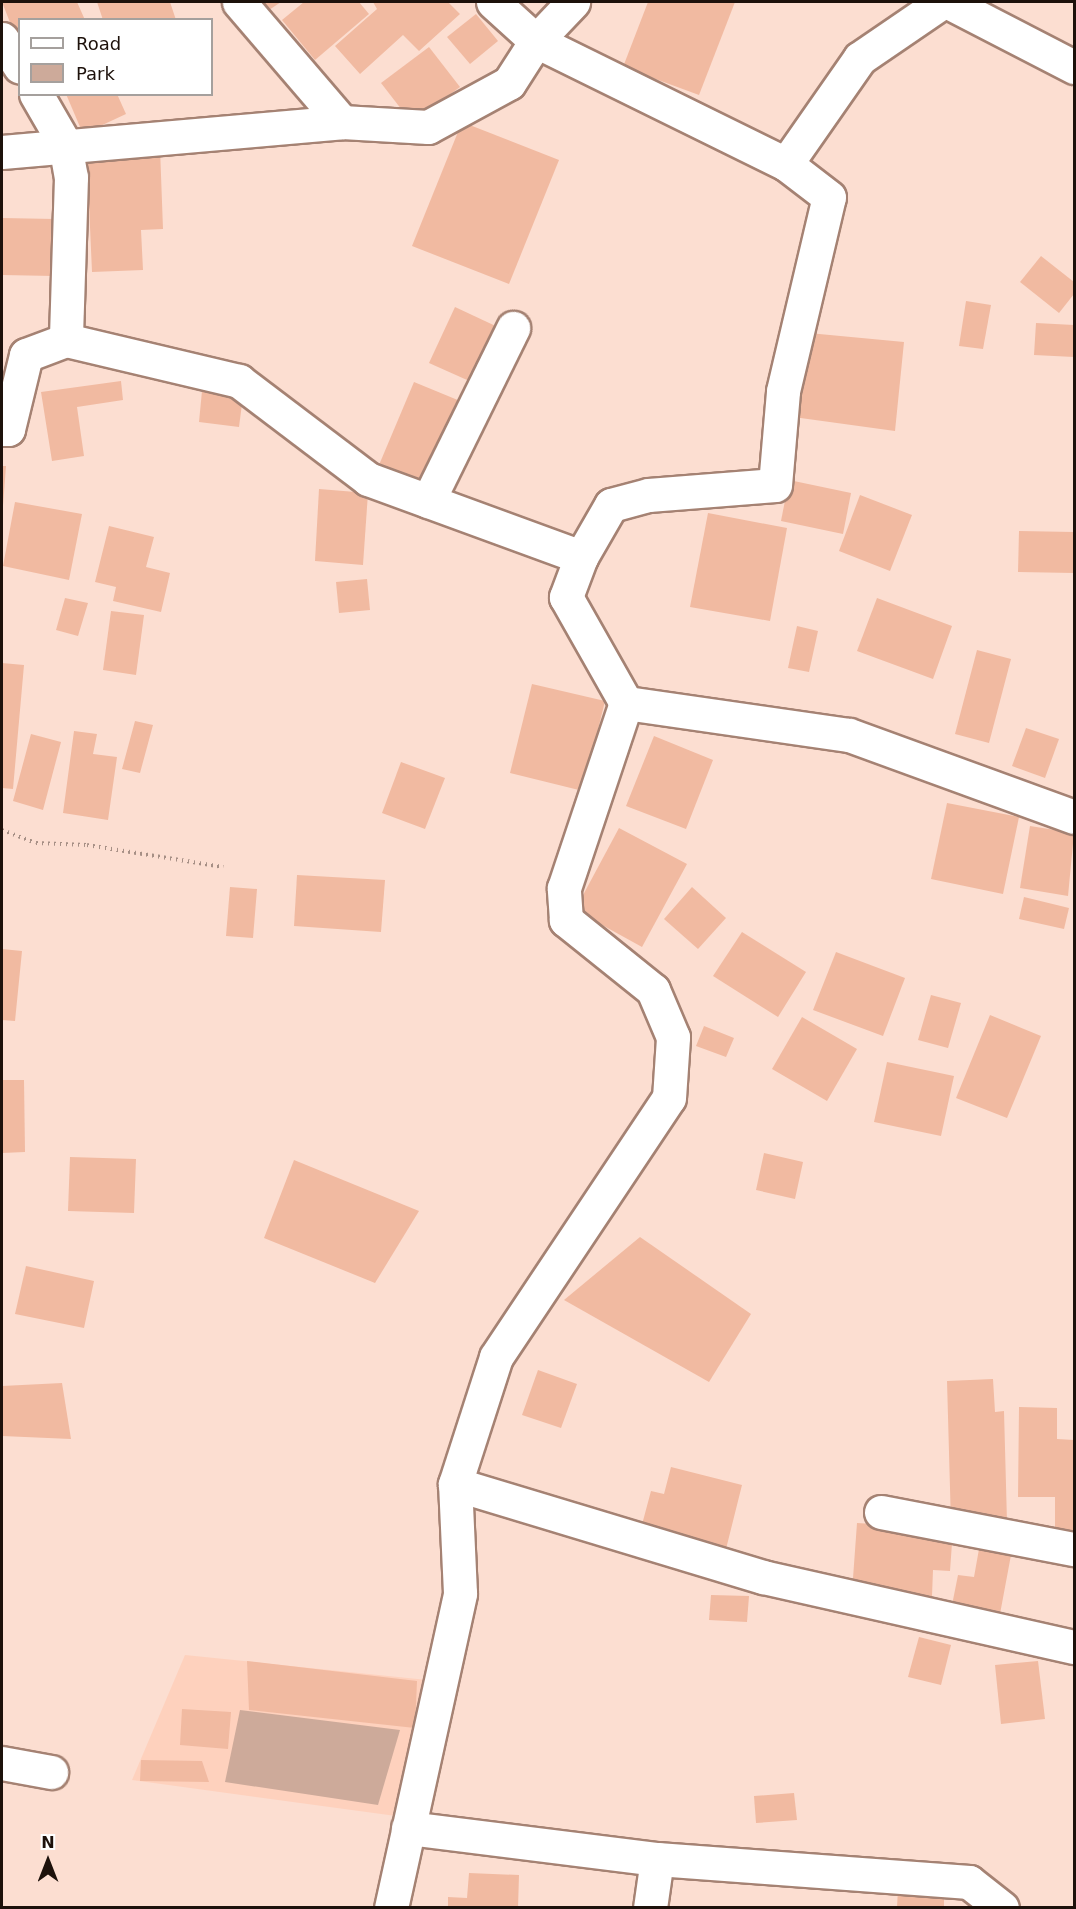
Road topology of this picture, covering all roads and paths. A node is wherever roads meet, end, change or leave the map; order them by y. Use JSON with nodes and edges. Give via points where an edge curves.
{"nodes":[{"id":1,"x":239,"y":2,"type":"edge"},
{"id":2,"x":494,"y":2,"type":"edge"},
{"id":3,"x":573,"y":2,"type":"edge"},
{"id":4,"x":942,"y":2,"type":"edge"},
{"id":5,"x":948,"y":2,"type":"edge"},
{"id":6,"x":2,"y":39,"type":"edge"},
{"id":7,"x":536,"y":41,"type":"junction"},
{"id":8,"x":18,"y":64,"type":"edge"},
{"id":9,"x":1074,"y":67,"type":"edge"},
{"id":10,"x":37,"y":96,"type":"edge"},
{"id":11,"x":342,"y":122,"type":"junction"},
{"id":12,"x":65,"y":144,"type":"junction"},
{"id":13,"x":2,"y":152,"type":"edge"},
{"id":14,"x":786,"y":164,"type":"junction"},
{"id":15,"x":513,"y":328,"type":"dead end"},
{"id":16,"x":66,"y":340,"type":"junction"},
{"id":17,"x":2,"y":429,"type":"edge"},
{"id":18,"x":428,"y":501,"type":"junction"},
{"id":19,"x":581,"y":557,"type":"junction"},
{"id":20,"x":626,"y":703,"type":"junction"},
{"id":21,"x":1074,"y":817,"type":"edge"},
{"id":22,"x":2,"y":830,"type":"edge"},
{"id":23,"x":223,"y":867,"type":"dead end"},
{"id":24,"x":455,"y":1484,"type":"junction"},
{"id":25,"x":881,"y":1512,"type":"dead end"},
{"id":26,"x":1074,"y":1548,"type":"edge"},
{"id":27,"x":1074,"y":1647,"type":"edge"},
{"id":28,"x":2,"y":1762,"type":"edge"},
{"id":29,"x":51,"y":1772,"type":"dead end"},
{"id":30,"x":408,"y":1828,"type":"junction"},
{"id":31,"x":657,"y":1859,"type":"junction"},
{"id":32,"x":391,"y":1908,"type":"edge"},
{"id":33,"x":650,"y":1908,"type":"edge"},
{"id":34,"x":1002,"y":1908,"type":"edge"}],
"edges":[{"from":1,"to":11,"type":"street"},
{"from":2,"to":7,"type":"street"},
{"from":3,"to":7,"type":"street"},
{"from":4,"to":14,"type":"street","via":[[860,58]]},
{"from":5,"to":9,"type":"street"},
{"from":6,"to":8,"type":"street"},
{"from":7,"to":11,"type":"street","via":[[508,83],[428,127]]},
{"from":7,"to":14,"type":"street"},
{"from":10,"to":12,"type":"street"},
{"from":11,"to":12,"type":"street"},
{"from":12,"to":13,"type":"street"},
{"from":12,"to":16,"type":"street","via":[[71,177]]},
{"from":14,"to":19,"type":"street","via":[[829,196],[783,391],[775,485],[649,495],[611,505]]},
{"from":15,"to":18,"type":"street"},
{"from":16,"to":17,"type":"street","via":[[26,355],[8,429]]},
{"from":16,"to":18,"type":"street","via":[[238,381],[368,479]]},
{"from":18,"to":19,"type":"street"},
{"from":19,"to":20,"type":"street","via":[[566,597]]},
{"from":20,"to":21,"type":"street","via":[[849,735]]},
{"from":20,"to":24,"type":"street","via":[[564,888],[566,920],[653,990],[673,1037],[669,1098],[496,1357]]},
{"from":22,"to":23,"type":"path","via":[[36,843],[87,845]]},
{"from":24,"to":27,"type":"street","via":[[763,1577]]},
{"from":24,"to":30,"type":"street","via":[[460,1593]]},
{"from":25,"to":26,"type":"street"},
{"from":28,"to":29,"type":"street"},
{"from":30,"to":31,"type":"street"},
{"from":30,"to":32,"type":"street"},
{"from":31,"to":33,"type":"street"},
{"from":31,"to":34,"type":"street","via":[[969,1882]]}]}
